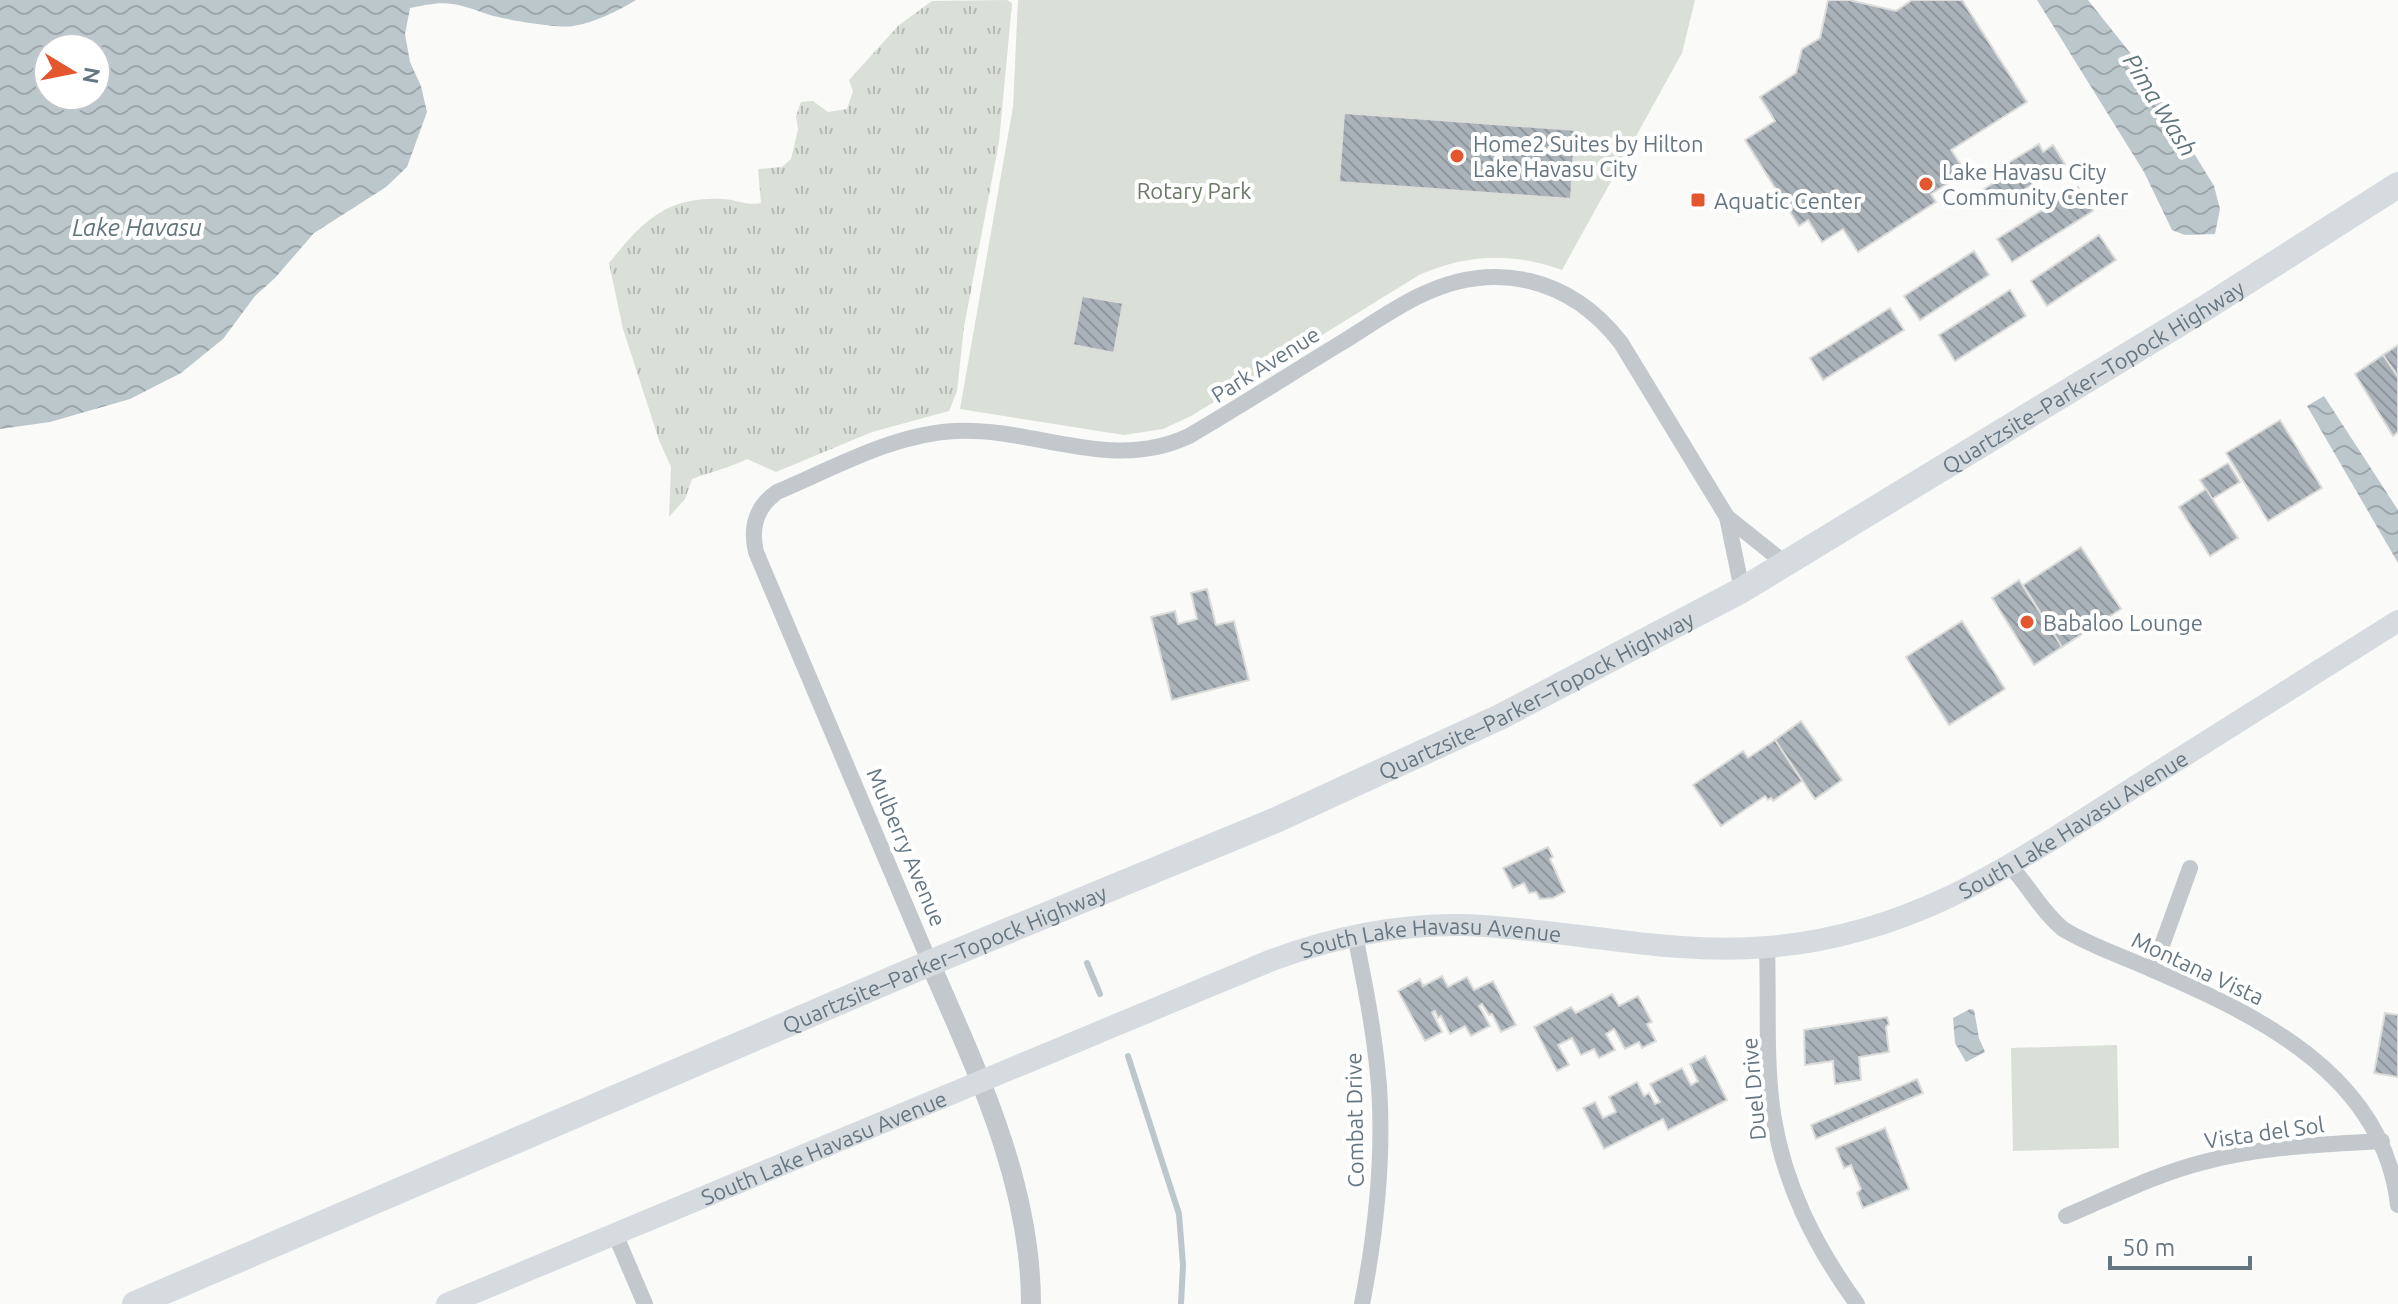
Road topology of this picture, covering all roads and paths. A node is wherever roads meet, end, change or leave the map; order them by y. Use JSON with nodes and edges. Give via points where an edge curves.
{"nodes":[{"id":1,"x":2398,"y":185,"type":"edge"},
{"id":2,"x":1727,"y":517,"type":"junction"},
{"id":3,"x":756,"y":552,"type":"joint"},
{"id":4,"x":1786,"y":564,"type":"junction"},
{"id":5,"x":1742,"y":590,"type":"junction"},
{"id":6,"x":2398,"y":621,"type":"edge"},
{"id":7,"x":2010,"y":866,"type":"junction"},
{"id":8,"x":2190,"y":868,"type":"dead end"},
{"id":9,"x":1355,"y":935,"type":"junction"},
{"id":10,"x":1767,"y":947,"type":"junction"},
{"id":11,"x":930,"y":963,"type":"junction"},
{"id":12,"x":2153,"y":970,"type":"junction"},
{"id":13,"x":981,"y":1081,"type":"junction"},
{"id":14,"x":2382,"y":1141,"type":"junction"},
{"id":15,"x":2398,"y":1205,"type":"edge"},
{"id":16,"x":2066,"y":1216,"type":"dead end"},
{"id":17,"x":615,"y":1234,"type":"junction"},
{"id":18,"x":135,"y":1304,"type":"edge"},
{"id":19,"x":447,"y":1304,"type":"edge"},
{"id":20,"x":645,"y":1304,"type":"edge"},
{"id":21,"x":1031,"y":1304,"type":"edge"},
{"id":22,"x":1362,"y":1304,"type":"edge"},
{"id":23,"x":1857,"y":1304,"type":"edge"}],
"edges":[{"from":1,"to":4,"type":"highway","name":"Quartzsite–Parker–Topock Highway"},
{"from":2,"to":3,"type":"street","name":"Park Avenue","via":[[1602,320],[1555,288],[1502,277],[1463,280],[1418,296],[1189,436],[1158,448],[1101,450],[975,431],[895,443],[771,497],[755,520]]},
{"from":2,"to":4,"type":"street","name":"Park Avenue"},
{"from":2,"to":5,"type":"street","name":"Park Avenue"},
{"from":3,"to":11,"type":"street","name":"Mulberry Avenue"},
{"from":4,"to":5,"type":"highway","name":"Quartzsite–Parker–Topock Highway"},
{"from":5,"to":11,"type":"highway","name":"Quartzsite–Parker–Topock Highway","via":[[1500,717],[1290,814]]},
{"from":6,"to":7,"type":"main road","name":"South Lake Havasu Avenue"},
{"from":7,"to":10,"type":"main road","name":"South Lake Havasu Avenue","via":[[1895,921]]},
{"from":7,"to":12,"type":"street","name":"Montana Vista","via":[[2063,929]]},
{"from":8,"to":12,"type":"street"},
{"from":9,"to":10,"type":"main road","name":"South Lake Havasu Avenue","via":[[1464,925],[1680,947]]},
{"from":9,"to":13,"type":"main road","name":"South Lake Havasu Avenue","via":[[1272,960]]},
{"from":9,"to":22,"type":"street","name":"Combat Drive","via":[[1373,1032],[1381,1141],[1374,1236]]},
{"from":10,"to":23,"type":"street","name":"Duel Drive","via":[[1770,1083],[1778,1141],[1806,1223]]},
{"from":11,"to":13,"type":"street","name":"Mulberry Avenue"},
{"from":11,"to":18,"type":"highway","name":"Quartzsite–Parker–Topock Highway"},
{"from":12,"to":14,"type":"street","name":"Montana Vista","via":[[2227,1003],[2288,1039],[2351,1096]]},
{"from":13,"to":17,"type":"main road","name":"South Lake Havasu Avenue"},
{"from":13,"to":21,"type":"street","name":"Mulberry Avenue","via":[[1024,1219]]},
{"from":14,"to":15,"type":"street","name":"Montana Vista"},
{"from":14,"to":16,"type":"street","name":"Vista del Sol","via":[[2271,1149],[2203,1162]]},
{"from":17,"to":19,"type":"main road","name":"South Lake Havasu Avenue"},
{"from":17,"to":20,"type":"street"}]}
